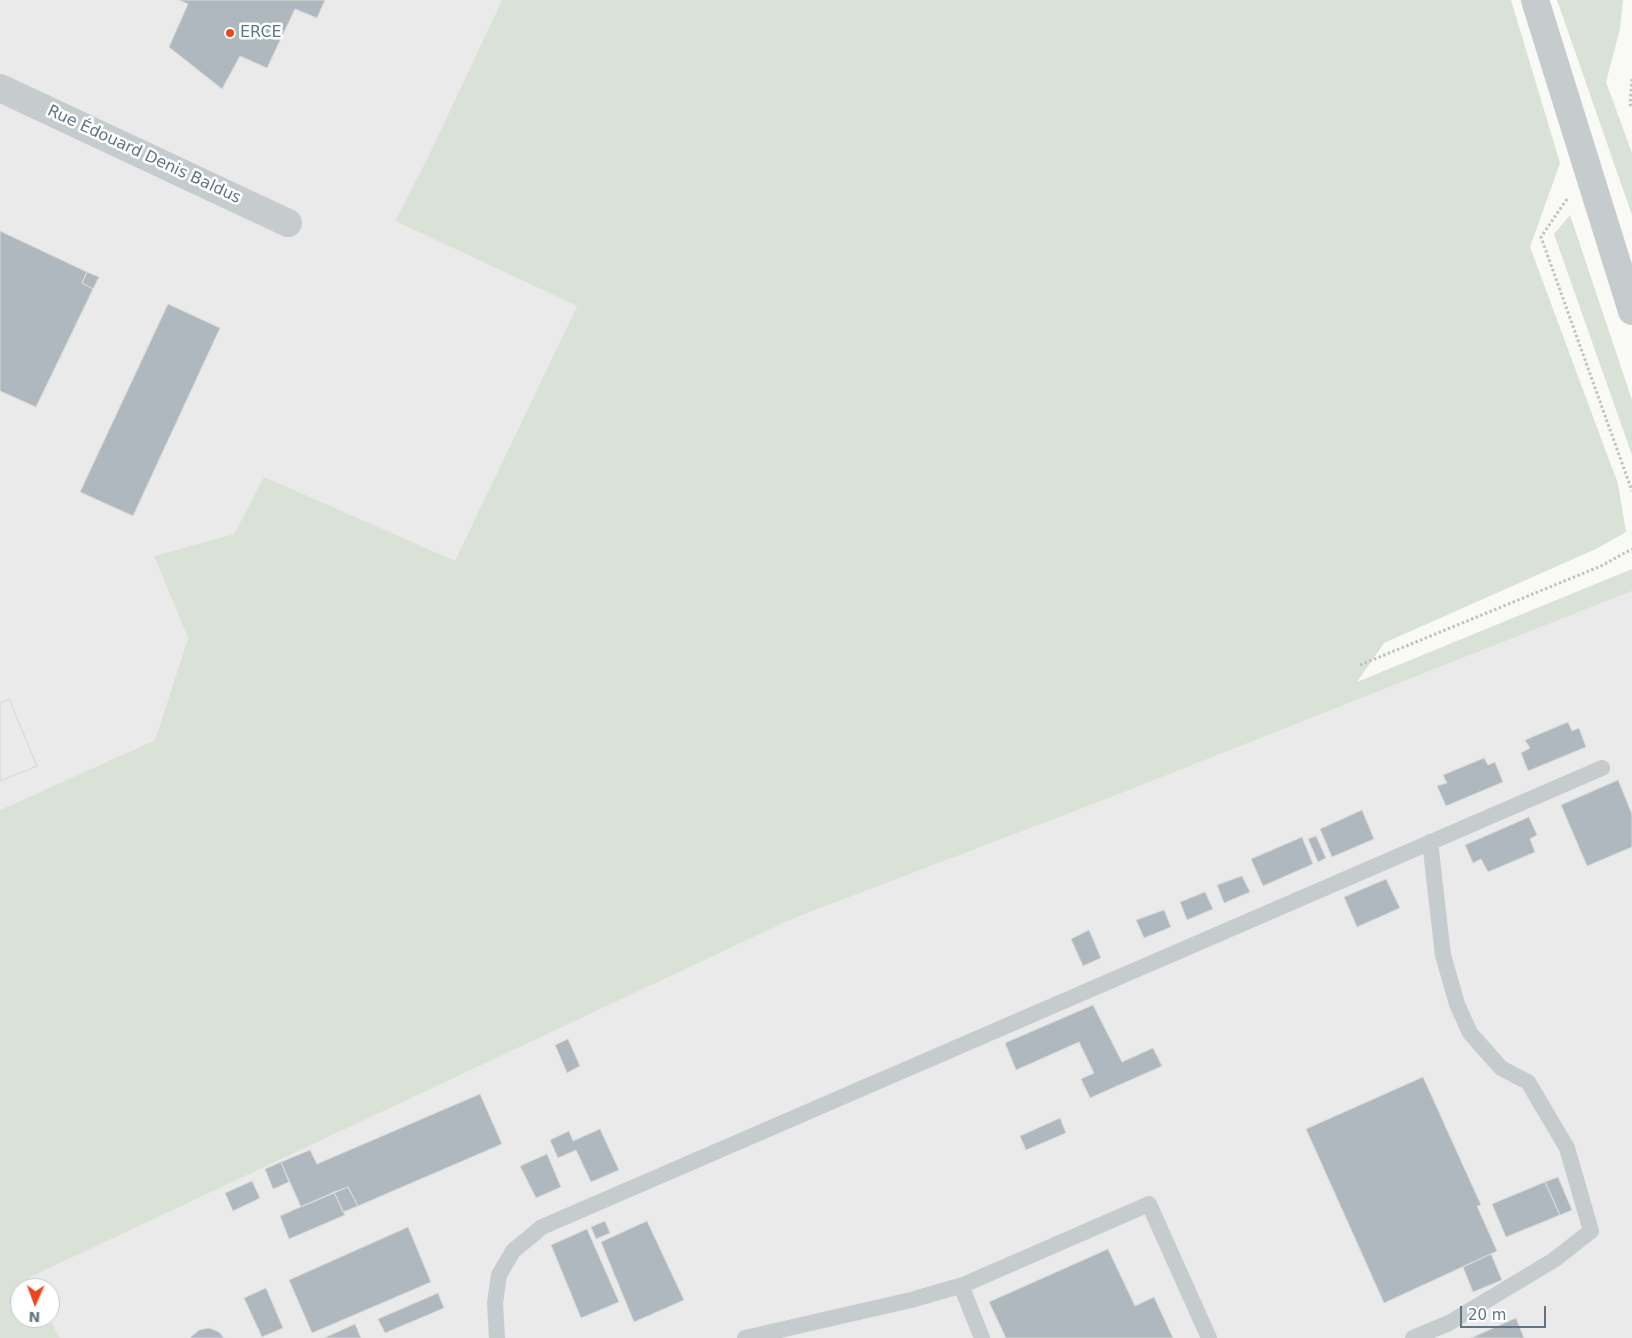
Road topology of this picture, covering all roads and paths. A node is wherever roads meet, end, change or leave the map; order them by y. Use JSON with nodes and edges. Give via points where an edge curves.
{"nodes":[{"id":1,"x":1536,"y":0,"type":"edge"},
{"id":2,"x":1632,"y":79,"type":"edge"},
{"id":3,"x":0,"y":88,"type":"edge"},
{"id":4,"x":1632,"y":108,"type":"edge"},
{"id":5,"x":1588,"y":167,"type":"junction"},
{"id":6,"x":288,"y":223,"type":"dead end"},
{"id":7,"x":1632,"y":311,"type":"edge"},
{"id":8,"x":1632,"y":491,"type":"edge"},
{"id":9,"x":1632,"y":549,"type":"edge"},
{"id":10,"x":1360,"y":665,"type":"dead end"},
{"id":11,"x":1602,"y":768,"type":"dead end"},
{"id":12,"x":1430,"y":842,"type":"junction"},
{"id":13,"x":963,"y":1285,"type":"junction"},
{"id":14,"x":497,"y":1338,"type":"edge"},
{"id":15,"x":745,"y":1338,"type":"edge"},
{"id":16,"x":982,"y":1338,"type":"edge"},
{"id":17,"x":1209,"y":1338,"type":"edge"},
{"id":18,"x":1413,"y":1338,"type":"edge"}],
"edges":[{"from":1,"to":5,"type":"street"},
{"from":2,"to":4,"type":"path"},
{"from":3,"to":6,"type":"street","name":"Rue Édouard Denis Baldus"},
{"from":5,"to":7,"type":"street"},
{"from":5,"to":8,"type":"path","via":[[1541,237]]},
{"from":9,"to":10,"type":"path","via":[[1601,566]]},
{"from":11,"to":12,"type":"lane"},
{"from":12,"to":14,"type":"lane","via":[[542,1227],[514,1251],[499,1275],[494,1303]]},
{"from":12,"to":18,"type":"lane","via":[[1443,955],[1457,1004],[1470,1033],[1501,1068],[1528,1082],[1568,1148],[1591,1231],[1554,1260],[1449,1323]]},
{"from":13,"to":15,"type":"lane"},
{"from":13,"to":16,"type":"lane"},
{"from":13,"to":17,"type":"lane","via":[[1149,1204]]}]}
